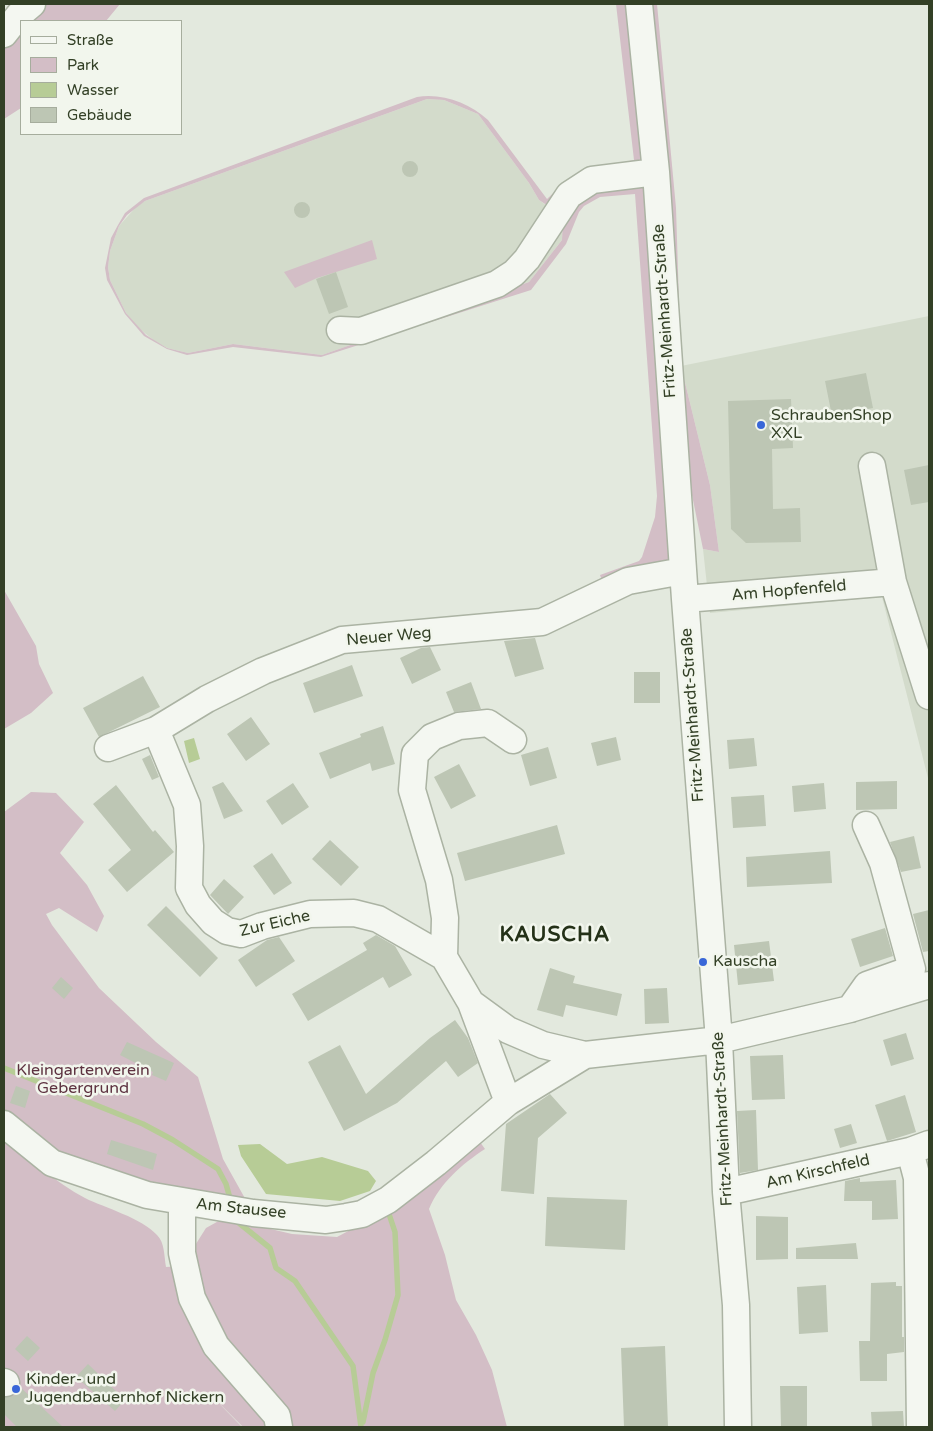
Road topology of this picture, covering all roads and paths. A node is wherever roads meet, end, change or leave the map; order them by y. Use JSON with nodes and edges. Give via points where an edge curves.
{"nodes":[{"id":1,"x":639,"y":4,"type":"edge"},
{"id":2,"x":656,"y":172,"type":"junction"},
{"id":3,"x":340,"y":330,"type":"dead end"},
{"id":4,"x":872,"y":466,"type":"dead end"},
{"id":5,"x":683,"y":571,"type":"junction"},
{"id":6,"x":893,"y":582,"type":"junction"},
{"id":7,"x":685,"y":600,"type":"junction"},
{"id":8,"x":929,"y":696,"type":"edge"},
{"id":9,"x":156,"y":730,"type":"junction"},
{"id":10,"x":513,"y":740,"type":"dead end"},
{"id":11,"x":108,"y":748,"type":"dead end"},
{"id":12,"x":866,"y":824,"type":"dead end"},
{"id":13,"x":444,"y":957,"type":"junction"},
{"id":14,"x":929,"y":985,"type":"edge"},
{"id":15,"x":471,"y":1003,"type":"junction"},
{"id":16,"x":850,"y":1009,"type":"junction"},
{"id":17,"x":719,"y":1040,"type":"junction"},
{"id":18,"x":584,"y":1055,"type":"junction"},
{"id":19,"x":508,"y":1102,"type":"junction"},
{"id":20,"x":4,"y":1124,"type":"edge"},
{"id":21,"x":469,"y":1133,"type":"joint"},
{"id":22,"x":920,"y":1148,"type":"edge"},
{"id":23,"x":726,"y":1192,"type":"junction"},
{"id":24,"x":182,"y":1202,"type":"junction"},
{"id":25,"x":279,"y":1427,"type":"edge"},
{"id":26,"x":738,"y":1427,"type":"edge"},
{"id":27,"x":920,"y":1427,"type":"edge"}],
"edges":[{"from":1,"to":2,"type":"street","name":"Fritz-Meinhardt-Straße"},
{"from":2,"to":3,"type":"street","via":[[592,180],[569,195],[527,259],[497,284],[361,330]]},
{"from":2,"to":5,"type":"street","name":"Fritz-Meinhardt-Straße"},
{"from":4,"to":6,"type":"street"},
{"from":5,"to":7,"type":"street","name":"Fritz-Meinhardt-Straße"},
{"from":5,"to":9,"type":"street","name":"Neuer Weg","via":[[628,581],[542,622],[342,640],[263,671],[207,699]]},
{"from":6,"to":7,"type":"street","name":"Am Hopfenfeld"},
{"from":6,"to":8,"type":"street"},
{"from":7,"to":17,"type":"street","name":"Fritz-Meinhardt-Straße"},
{"from":9,"to":11,"type":"street","name":"Neuer Weg"},
{"from":9,"to":13,"type":"street","name":"Zur Eiche","via":[[187,805],[189,888],[213,922],[234,934],[310,914],[354,913],[378,919]]},
{"from":10,"to":13,"type":"street","via":[[488,723],[459,726],[432,737],[415,754],[412,790],[439,880],[445,918]]},
{"from":12,"to":16,"type":"street","via":[[883,863],[912,969],[867,985]]},
{"from":13,"to":15,"type":"street","name":"Zur Eiche"},
{"from":14,"to":16,"type":"street","name":"Zur Eiche"},
{"from":15,"to":18,"type":"street","name":"Zur Eiche","via":[[508,1030],[543,1045]]},
{"from":15,"to":19,"type":"street","name":"Zur Eiche"},
{"from":16,"to":17,"type":"street","name":"Zur Eiche"},
{"from":17,"to":18,"type":"street","name":"Zur Eiche"},
{"from":17,"to":23,"type":"street","name":"Fritz-Meinhardt-Straße"},
{"from":18,"to":19,"type":"street","name":"Zur Eiche"},
{"from":19,"to":21,"type":"street","name":"Zur Eiche"},
{"from":20,"to":24,"type":"street","name":"Am Stausee","via":[[52,1163],[147,1196]]},
{"from":21,"to":24,"type":"street","name":"Am Stausee","via":[[382,1204],[362,1214],[326,1220]]},
{"from":22,"to":23,"type":"street","name":"Am Kirschfeld"},
{"from":22,"to":27,"type":"street","name":"Am Kirschfeld","via":[[917,1178]]},
{"from":23,"to":26,"type":"street","name":"Fritz-Meinhardt-Straße","via":[[736,1305]]},
{"from":24,"to":25,"type":"street","via":[[182,1253],[192,1298],[216,1346],[277,1416]]}]}
